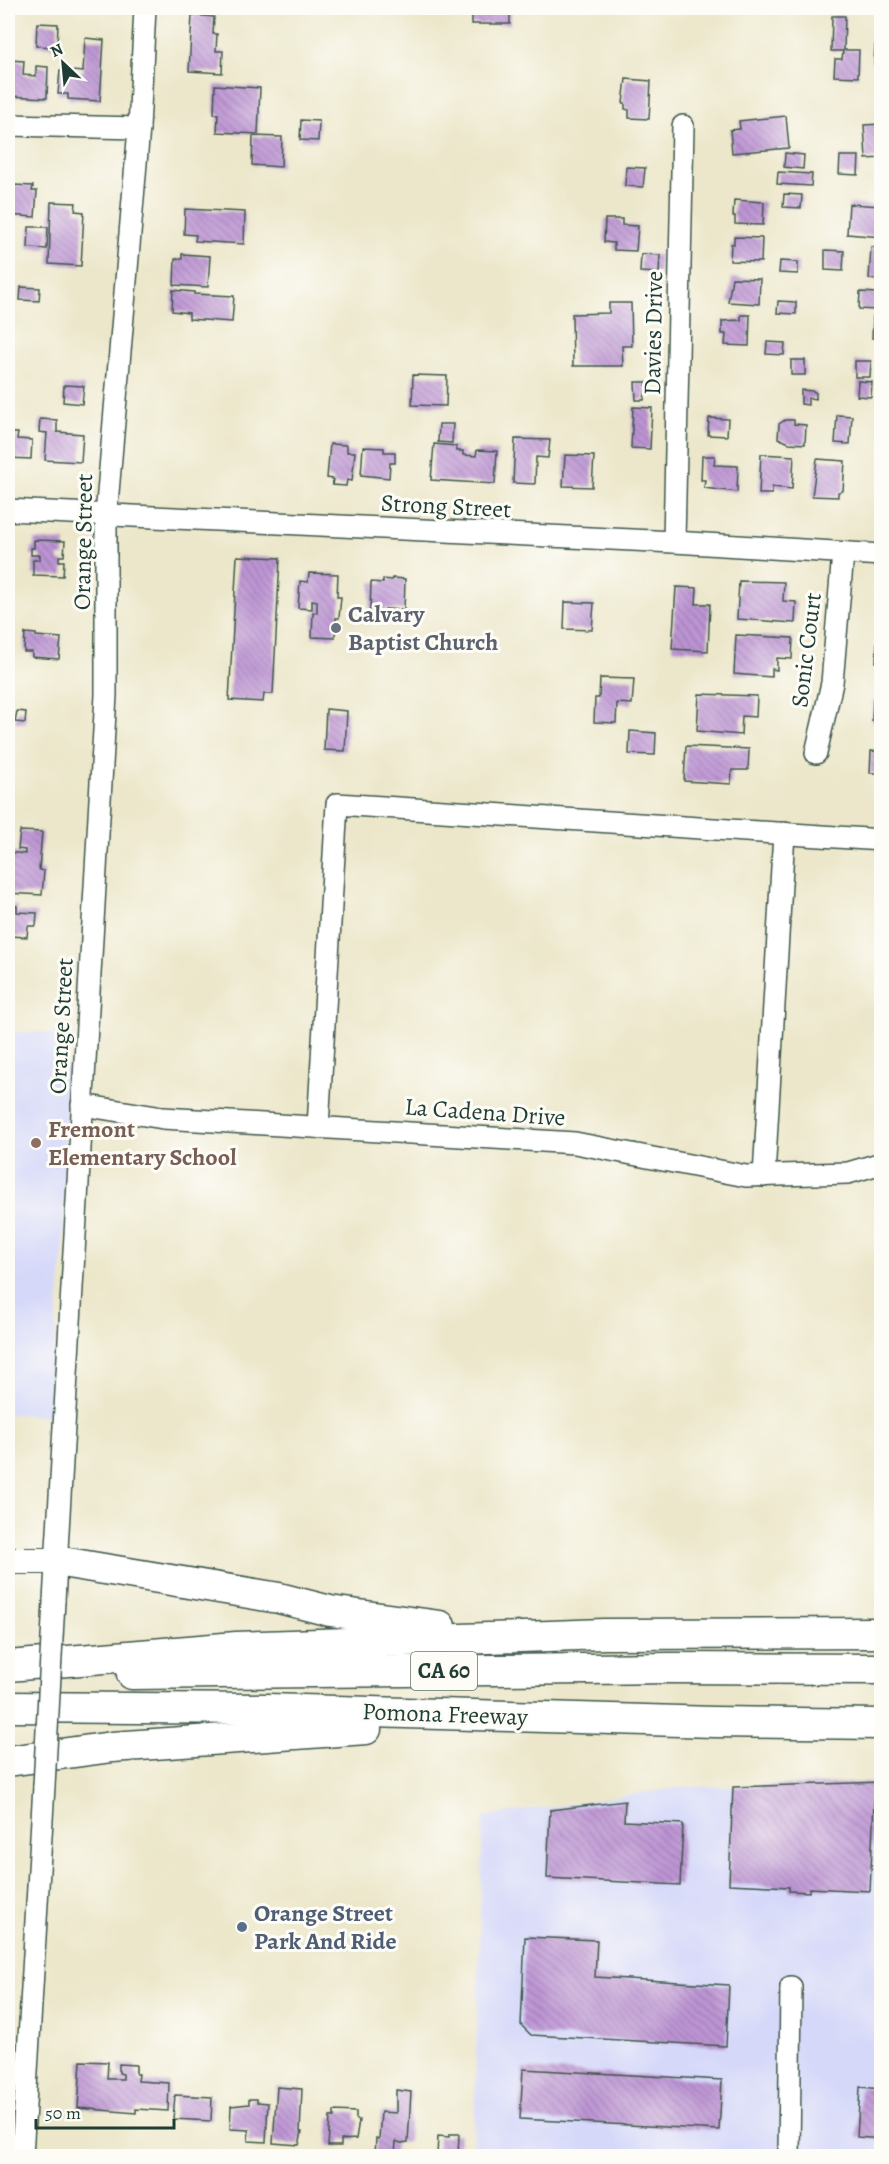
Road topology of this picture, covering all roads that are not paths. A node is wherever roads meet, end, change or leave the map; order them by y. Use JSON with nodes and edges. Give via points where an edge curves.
{"nodes":[{"id":1,"x":145,"y":8,"type":"edge"},
{"id":2,"x":8,"y":125,"type":"edge"},
{"id":3,"x":683,"y":126,"type":"dead end"},
{"id":4,"x":139,"y":128,"type":"junction"},
{"id":5,"x":8,"y":510,"type":"edge"},
{"id":6,"x":106,"y":516,"type":"junction"},
{"id":7,"x":674,"y":542,"type":"junction"},
{"id":8,"x":843,"y":553,"type":"junction"},
{"id":9,"x":882,"y":555,"type":"edge"},
{"id":10,"x":816,"y":753,"type":"dead end"},
{"id":11,"x":784,"y":833,"type":"junction"},
{"id":12,"x":882,"y":840,"type":"edge"},
{"id":13,"x":82,"y":1105,"type":"junction"},
{"id":14,"x":318,"y":1127,"type":"junction"},
{"id":15,"x":882,"y":1163,"type":"edge"},
{"id":16,"x":764,"y":1176,"type":"junction"},
{"id":17,"x":8,"y":1561,"type":"edge"},
{"id":18,"x":56,"y":1561,"type":"junction"},
{"id":19,"x":882,"y":1633,"type":"edge"},
{"id":20,"x":604,"y":1634,"type":"junction"},
{"id":21,"x":8,"y":1666,"type":"edge"},
{"id":22,"x":882,"y":1669,"type":"edge"},
{"id":23,"x":8,"y":1674,"type":"edge"},
{"id":24,"x":8,"y":1707,"type":"edge"},
{"id":25,"x":573,"y":1717,"type":"junction"},
{"id":26,"x":714,"y":1722,"type":"junction"},
{"id":27,"x":882,"y":1724,"type":"edge"},
{"id":28,"x":882,"y":1742,"type":"edge"},
{"id":29,"x":8,"y":1761,"type":"edge"},
{"id":30,"x":791,"y":1987,"type":"dead end"},
{"id":31,"x":22,"y":2157,"type":"edge"},
{"id":32,"x":789,"y":2157,"type":"edge"}],
"edges":[{"from":1,"to":4,"type":"street","name":"Orange Street"},
{"from":2,"to":4,"type":"street"},
{"from":3,"to":7,"type":"street","name":"Davies Drive"},
{"from":4,"to":6,"type":"street","name":"Orange Street"},
{"from":5,"to":6,"type":"street","name":"Strong Street"},
{"from":6,"to":7,"type":"street","name":"Strong Street"},
{"from":6,"to":13,"type":"street","name":"Orange Street","via":[[106,695]]},
{"from":7,"to":8,"type":"street","name":"Strong Street"},
{"from":8,"to":9,"type":"street","name":"Strong Street"},
{"from":8,"to":10,"type":"street","name":"Sonic Court","via":[[832,683]]},
{"from":11,"to":12,"type":"street"},
{"from":11,"to":14,"type":"street","via":[[337,804]]},
{"from":11,"to":16,"type":"street"},
{"from":13,"to":14,"type":"street","name":"La Cadena Drive","via":[[162,1118]]},
{"from":13,"to":18,"type":"street","name":"Orange Street"},
{"from":14,"to":16,"type":"street","name":"La Cadena Drive","via":[[575,1143],[746,1176]]},
{"from":15,"to":16,"type":"street","name":"La Cadena Drive","via":[[848,1173]]},
{"from":17,"to":18,"type":"main road"},
{"from":18,"to":20,"type":"highway","via":[[279,1598],[330,1611],[458,1629]]},
{"from":18,"to":31,"type":"street","name":"Orange Street","bridge":true},
{"from":19,"to":20,"type":"highway"},
{"from":20,"to":21,"type":"highway","via":[[236,1647]]},
{"from":22,"to":23,"type":"highway","name":"Pomona Freeway","number":"CA 60"},
{"from":24,"to":25,"type":"highway","name":"Pomona Freeway","number":"CA 60"},
{"from":25,"to":26,"type":"highway","name":"Pomona Freeway","number":"CA 60"},
{"from":25,"to":29,"type":"highway","via":[[112,1747]]},
{"from":26,"to":27,"type":"highway","name":"Pomona Freeway","number":"CA 60"},
{"from":26,"to":28,"type":"highway"},
{"from":30,"to":32,"type":"street"}]}
